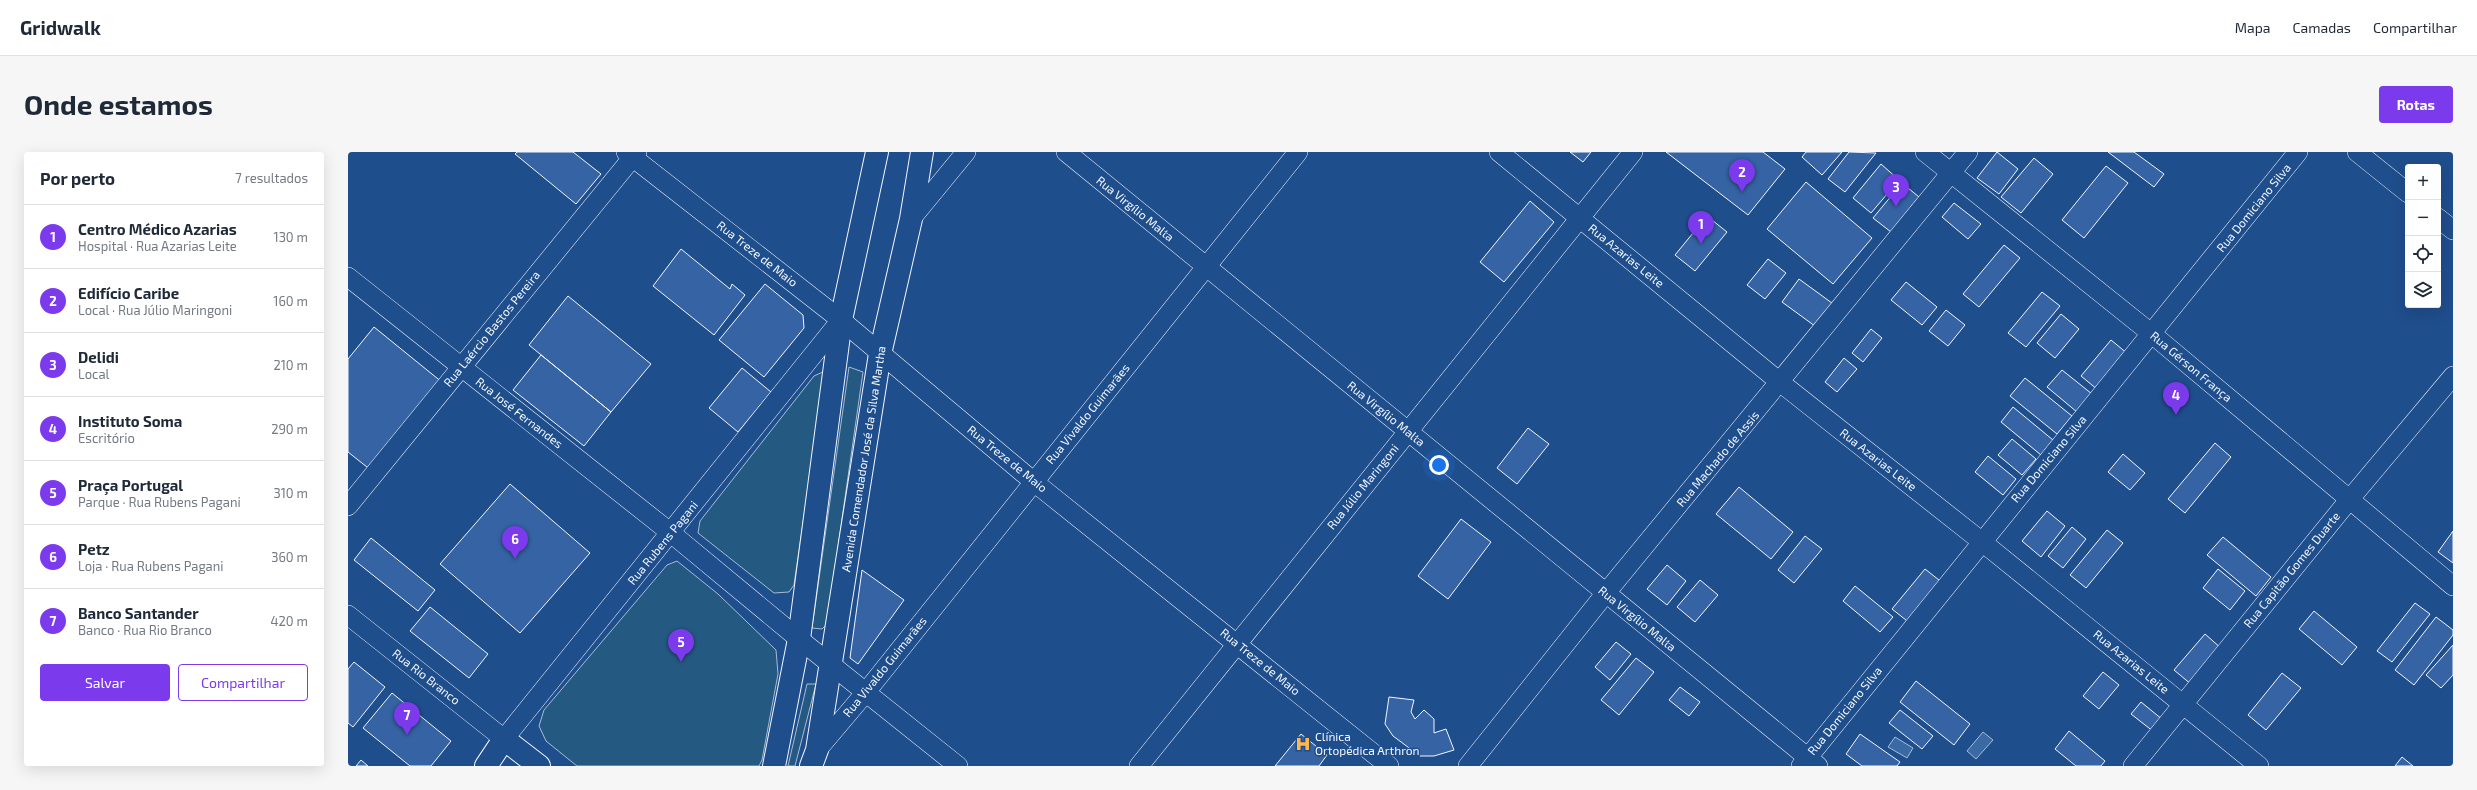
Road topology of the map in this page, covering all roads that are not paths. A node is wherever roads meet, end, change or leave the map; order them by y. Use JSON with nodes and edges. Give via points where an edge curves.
{"nodes":[{"id":1,"x":878,"y":152,"type":"edge"},
{"id":2,"x":922,"y":152,"type":"edge"},
{"id":3,"x":966,"y":152,"type":"edge"},
{"id":4,"x":1066,"y":152,"type":"edge"},
{"id":5,"x":1298,"y":152,"type":"edge"},
{"id":6,"x":1498,"y":152,"type":"edge"},
{"id":7,"x":1633,"y":152,"type":"edge"},
{"id":8,"x":1925,"y":152,"type":"edge"},
{"id":9,"x":1968,"y":152,"type":"edge"},
{"id":10,"x":2298,"y":152,"type":"edge"},
{"id":11,"x":2357,"y":152,"type":"edge"},
{"id":12,"x":632,"y":154,"type":"edge"},
{"id":13,"x":1951,"y":173,"type":"junction"},
{"id":14,"x":2405,"y":191,"type":"edge"},
{"id":15,"x":1579,"y":218,"type":"junction"},
{"id":16,"x":911,"y":219,"type":"junction"},
{"id":17,"x":2441,"y":220,"type":"edge"},
{"id":18,"x":2453,"y":230,"type":"edge"},
{"id":19,"x":1206,"y":267,"type":"junction"},
{"id":20,"x":348,"y":277,"type":"edge"},
{"id":21,"x":841,"y":320,"type":"junction"},
{"id":22,"x":2152,"y":334,"type":"junction"},
{"id":23,"x":880,"y":354,"type":"junction"},
{"id":24,"x":461,"y":367,"type":"junction"},
{"id":25,"x":1781,"y":383,"type":"junction"},
{"id":26,"x":2451,"y":383,"type":"edge"},
{"id":27,"x":1407,"y":432,"type":"junction"},
{"id":28,"x":1034,"y":482,"type":"junction"},
{"id":29,"x":2349,"y":500,"type":"junction"},
{"id":30,"x":348,"y":506,"type":"edge"},
{"id":31,"x":671,"y":533,"type":"junction"},
{"id":32,"x":1981,"y":541,"type":"junction"},
{"id":33,"x":2453,"y":586,"type":"edge"},
{"id":34,"x":1605,"y":594,"type":"junction"},
{"id":35,"x":348,"y":615,"type":"edge"},
{"id":36,"x":799,"y":639,"type":"junction"},
{"id":37,"x":1238,"y":643,"type":"junction"},
{"id":38,"x":831,"y":664,"type":"junction"},
{"id":39,"x":866,"y":692,"type":"junction"},
{"id":40,"x":2184,"y":704,"type":"junction"},
{"id":41,"x":504,"y":739,"type":"junction"},
{"id":42,"x":814,"y":758,"type":"edge"},
{"id":43,"x":1809,"y":763,"type":"edge"},
{"id":44,"x":486,"y":766,"type":"edge"},
{"id":45,"x":539,"y":766,"type":"edge"},
{"id":46,"x":774,"y":766,"type":"edge"},
{"id":47,"x":958,"y":766,"type":"edge"},
{"id":48,"x":1139,"y":766,"type":"edge"},
{"id":49,"x":1389,"y":766,"type":"edge"},
{"id":50,"x":1468,"y":766,"type":"edge"},
{"id":51,"x":2133,"y":766,"type":"edge"},
{"id":52,"x":2259,"y":766,"type":"edge"}],
"edges":[{"from":1,"to":21,"type":"main road"},
{"from":2,"to":16,"type":"main road","name":"Avenida Comendador José da Silva Martha"},
{"from":3,"to":16,"type":"street"},
{"from":4,"to":19,"type":"street","name":"Rua Virgílio Malta"},
{"from":5,"to":19,"type":"street","name":"Rua Vivaldo Guimarães"},
{"from":6,"to":15,"type":"street","name":"Rua Azarias Leite"},
{"from":7,"to":15,"type":"street","name":"Rua Júlio Maringoni"},
{"from":8,"to":13,"type":"street","name":"Rua Gérson França"},
{"from":9,"to":13,"type":"street","name":"Rua Machado de Assis"},
{"from":10,"to":22,"type":"street","name":"Rua Domiciano Silva"},
{"from":11,"to":14,"type":"street"},
{"from":12,"to":21,"type":"street","name":"Rua Treze de Maio"},
{"from":12,"to":24,"type":"street","name":"Rua Laércio Bastos Pereira"},
{"from":13,"to":22,"type":"street","name":"Rua Gérson França"},
{"from":13,"to":25,"type":"street","name":"Rua Machado de Assis"},
{"from":15,"to":25,"type":"street","name":"Rua Azarias Leite"},
{"from":15,"to":27,"type":"street","name":"Rua Júlio Maringoni"},
{"from":16,"to":23,"type":"main road","name":"Avenida Comendador José da Silva Martha"},
{"from":17,"to":18,"type":"street"},
{"from":19,"to":27,"type":"street","name":"Rua Virgílio Malta"},
{"from":19,"to":28,"type":"street","name":"Rua Vivaldo Guimarães"},
{"from":20,"to":24,"type":"street","name":"Rua José Fernandes"},
{"from":21,"to":23,"type":"street","name":"Rua Treze de Maio"},
{"from":21,"to":31,"type":"street","name":"Rua Rubens Pagani"},
{"from":21,"to":36,"type":"main road"},
{"from":22,"to":29,"type":"street","name":"Rua Gérson França"},
{"from":22,"to":32,"type":"street","name":"Rua Domiciano Silva"},
{"from":23,"to":28,"type":"street","name":"Rua Treze de Maio"},
{"from":23,"to":38,"type":"main road","name":"Avenida Comendador José da Silva Martha"},
{"from":24,"to":30,"type":"street","name":"Rua Laércio Bastos Pereira"},
{"from":24,"to":31,"type":"street","name":"Rua José Fernandes"},
{"from":25,"to":32,"type":"street","name":"Rua Azarias Leite"},
{"from":25,"to":34,"type":"street","name":"Rua Machado de Assis"},
{"from":26,"to":29,"type":"street","name":"Rua Capitão Gomes Duarte"},
{"from":27,"to":34,"type":"street","name":"Rua Virgílio Malta"},
{"from":27,"to":37,"type":"street","name":"Rua Júlio Maringoni"},
{"from":28,"to":37,"type":"street","name":"Rua Treze de Maio"},
{"from":28,"to":39,"type":"street","name":"Rua Vivaldo Guimarães"},
{"from":29,"to":33,"type":"street","name":"Rua Gérson França"},
{"from":29,"to":40,"type":"street","name":"Rua Capitão Gomes Duarte"},
{"from":31,"to":36,"type":"street","name":"Rua José Fernandes"},
{"from":31,"to":41,"type":"street","name":"Rua Rubens Pagani"},
{"from":32,"to":40,"type":"street","name":"Rua Azarias Leite"},
{"from":32,"to":43,"type":"street","name":"Rua Domiciano Silva"},
{"from":34,"to":43,"type":"street","name":"Rua Virgílio Malta"},
{"from":34,"to":50,"type":"street","name":"Rua Machado de Assis"},
{"from":35,"to":41,"type":"street","name":"Rua Rio Branco"},
{"from":36,"to":38,"type":"street","name":"Rua José Fernandes"},
{"from":36,"to":46,"type":"main road"},
{"from":37,"to":48,"type":"street","name":"Rua Júlio Maringoni"},
{"from":37,"to":49,"type":"street","name":"Rua Treze de Maio"},
{"from":38,"to":39,"type":"street"},
{"from":38,"to":42,"type":"main road","name":"Avenida Comendador José da Silva Martha"},
{"from":39,"to":42,"type":"street","name":"Rua Vivaldo Guimarães"},
{"from":39,"to":47,"type":"street"},
{"from":40,"to":51,"type":"street","name":"Rua Capitão Gomes Duarte"},
{"from":40,"to":52,"type":"street","name":"Rua Azarias Leite"},
{"from":41,"to":44,"type":"main road","name":"Rua Rubens Pagani"},
{"from":41,"to":45,"type":"main road"}]}
